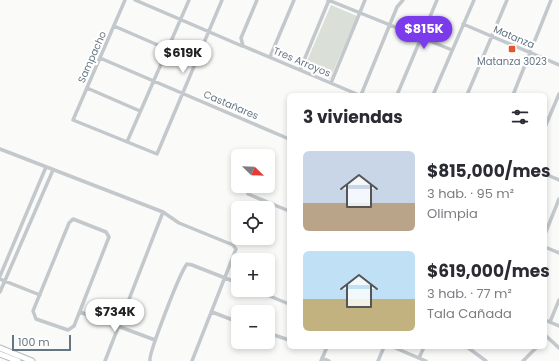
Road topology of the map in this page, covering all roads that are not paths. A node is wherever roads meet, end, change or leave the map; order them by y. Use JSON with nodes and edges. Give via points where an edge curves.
{"nodes":[{"id":1,"x":126,"y":0,"type":"edge"},
{"id":2,"x":136,"y":0,"type":"edge"},
{"id":3,"x":189,"y":0,"type":"edge"},
{"id":4,"x":222,"y":0,"type":"edge"},
{"id":5,"x":257,"y":0,"type":"edge"},
{"id":6,"x":294,"y":0,"type":"edge"},
{"id":7,"x":328,"y":0,"type":"edge"},
{"id":8,"x":365,"y":0,"type":"edge"},
{"id":9,"x":403,"y":0,"type":"edge"},
{"id":10,"x":437,"y":0,"type":"edge"},
{"id":11,"x":474,"y":0,"type":"edge"},
{"id":12,"x":507,"y":0,"type":"edge"},
{"id":13,"x":551,"y":0,"type":"edge"},
{"id":14,"x":360,"y":13,"type":"junction"},
{"id":15,"x":181,"y":19,"type":"junction"},
{"id":16,"x":463,"y":24,"type":"junction"},
{"id":17,"x":390,"y":25,"type":"junction"},
{"id":18,"x":114,"y":26,"type":"junction"},
{"id":19,"x":209,"y":31,"type":"junction"},
{"id":20,"x":492,"y":36,"type":"junction"},
{"id":21,"x":421,"y":37,"type":"junction"},
{"id":22,"x":242,"y":44,"type":"junction"},
{"id":23,"x":167,"y":49,"type":"junction"},
{"id":24,"x":452,"y":50,"type":"junction"},
{"id":25,"x":530,"y":52,"type":"junction"},
{"id":26,"x":270,"y":57,"type":"junction"},
{"id":27,"x":100,"y":58,"type":"junction"},
{"id":28,"x":559,"y":65,"type":"edge"},
{"id":29,"x":300,"y":70,"type":"junction"},
{"id":30,"x":153,"y":81,"type":"junction"},
{"id":31,"x":331,"y":83,"type":"junction"},
{"id":32,"x":87,"y":88,"type":"junction"},
{"id":33,"x":183,"y":93,"type":"junction"},
{"id":34,"x":355,"y":93,"type":"edge"},
{"id":35,"x":361,"y":93,"type":"edge"},
{"id":36,"x":398,"y":93,"type":"edge"},
{"id":37,"x":434,"y":93,"type":"edge"},
{"id":38,"x":468,"y":93,"type":"edge"},
{"id":39,"x":514,"y":93,"type":"edge"},
{"id":40,"x":559,"y":94,"type":"edge"},
{"id":41,"x":140,"y":111,"type":"junction"},
{"id":42,"x":547,"y":122,"type":"edge"},
{"id":43,"x":287,"y":137,"type":"edge"},
{"id":44,"x":126,"y":142,"type":"junction"},
{"id":45,"x":0,"y":149,"type":"edge"},
{"id":46,"x":46,"y":167,"type":"junction"},
{"id":47,"x":53,"y":170,"type":"junction"},
{"id":48,"x":547,"y":175,"type":"edge"},
{"id":49,"x":559,"y":180,"type":"edge"},
{"id":50,"x":248,"y":194,"type":"dead end"},
{"id":51,"x":559,"y":199,"type":"edge"},
{"id":52,"x":287,"y":210,"type":"edge"},
{"id":53,"x":163,"y":212,"type":"junction"},
{"id":54,"x":547,"y":229,"type":"edge"},
{"id":55,"x":547,"y":248,"type":"edge"},
{"id":56,"x":559,"y":253,"type":"edge"},
{"id":57,"x":0,"y":276,"type":"edge"},
{"id":58,"x":225,"y":278,"type":"junction"},
{"id":59,"x":0,"y":279,"type":"edge"},
{"id":60,"x":231,"y":280,"type":"edge"},
{"id":61,"x":5,"y":281,"type":"junction"},
{"id":62,"x":0,"y":292,"type":"edge"},
{"id":63,"x":40,"y":295,"type":"junction"},
{"id":64,"x":272,"y":297,"type":"edge"},
{"id":65,"x":559,"y":300,"type":"edge"},
{"id":66,"x":287,"y":303,"type":"edge"},
{"id":67,"x":80,"y":312,"type":"junction"},
{"id":68,"x":212,"y":312,"type":"junction"},
{"id":69,"x":231,"y":319,"type":"edge"},
{"id":70,"x":547,"y":321,"type":"edge"},
{"id":71,"x":550,"y":322,"type":"junction"},
{"id":72,"x":118,"y":326,"type":"junction"},
{"id":73,"x":559,"y":326,"type":"edge"},
{"id":74,"x":275,"y":335,"type":"edge"},
{"id":75,"x":547,"y":338,"type":"edge"},
{"id":76,"x":287,"y":339,"type":"edge"},
{"id":77,"x":155,"y":340,"type":"junction"},
{"id":78,"x":0,"y":348,"type":"edge"},
{"id":79,"x":559,"y":348,"type":"edge"},
{"id":80,"x":326,"y":349,"type":"edge"},
{"id":81,"x":383,"y":349,"type":"edge"},
{"id":82,"x":398,"y":349,"type":"edge"},
{"id":83,"x":423,"y":349,"type":"edge"},
{"id":84,"x":470,"y":349,"type":"edge"},
{"id":85,"x":535,"y":349,"type":"edge"},
{"id":86,"x":0,"y":354,"type":"edge"},
{"id":87,"x":419,"y":358,"type":"junction"},
{"id":88,"x":321,"y":360,"type":"edge"},
{"id":89,"x":18,"y":361,"type":"edge"},
{"id":90,"x":32,"y":361,"type":"edge"},
{"id":91,"x":105,"y":361,"type":"edge"},
{"id":92,"x":150,"y":361,"type":"edge"},
{"id":93,"x":192,"y":361,"type":"edge"},
{"id":94,"x":329,"y":361,"type":"edge"},
{"id":95,"x":378,"y":361,"type":"edge"},
{"id":96,"x":426,"y":361,"type":"edge"},
{"id":97,"x":486,"y":361,"type":"edge"},
{"id":98,"x":523,"y":361,"type":"edge"}],
"edges":[{"from":1,"to":18,"type":"street","name":"Sampacho"},
{"from":2,"to":15,"type":"street","name":"Tres Arroyos"},
{"from":3,"to":15,"type":"street"},
{"from":4,"to":19,"type":"street"},
{"from":5,"to":22,"type":"street","via":[[241,38]]},
{"from":6,"to":26,"type":"street"},
{"from":7,"to":14,"type":"street"},
{"from":7,"to":29,"type":"street"},
{"from":8,"to":14,"type":"street"},
{"from":9,"to":17,"type":"street","via":[[397,7]]},
{"from":10,"to":21,"type":"street"},
{"from":11,"to":16,"type":"street"},
{"from":12,"to":20,"type":"street"},
{"from":13,"to":25,"type":"street"},
{"from":14,"to":17,"type":"street"},
{"from":14,"to":31,"type":"street"},
{"from":15,"to":19,"type":"street","name":"Tres Arroyos"},
{"from":15,"to":23,"type":"street"},
{"from":16,"to":20,"type":"street","name":"Matanza"},
{"from":16,"to":24,"type":"street"},
{"from":17,"to":21,"type":"street"},
{"from":17,"to":35,"type":"street"},
{"from":18,"to":23,"type":"street"},
{"from":18,"to":27,"type":"street","name":"Sampacho"},
{"from":19,"to":22,"type":"street","name":"Tres Arroyos"},
{"from":19,"to":33,"type":"street"},
{"from":20,"to":25,"type":"street","name":"Matanza"},
{"from":20,"to":38,"type":"street"},
{"from":21,"to":24,"type":"street"},
{"from":21,"to":36,"type":"street"},
{"from":22,"to":26,"type":"street","name":"Tres Arroyos"},
{"from":23,"to":30,"type":"street"},
{"from":24,"to":37,"type":"street"},
{"from":25,"to":28,"type":"street","name":"Matanza"},
{"from":25,"to":39,"type":"street"},
{"from":26,"to":29,"type":"street","name":"Tres Arroyos"},
{"from":27,"to":30,"type":"street","name":"Castañares"},
{"from":27,"to":32,"type":"street","name":"Sampacho"},
{"from":29,"to":31,"type":"street","name":"Tres Arroyos"},
{"from":30,"to":33,"type":"street","name":"Castañares"},
{"from":30,"to":41,"type":"street"},
{"from":31,"to":34,"type":"street","name":"Tres Arroyos"},
{"from":32,"to":41,"type":"street"},
{"from":32,"to":44,"type":"street","name":"Sampacho","via":[[73,120]]},
{"from":33,"to":43,"type":"street","name":"Castañares"},
{"from":33,"to":44,"type":"street","via":[[157,154]]},
{"from":40,"to":42,"type":"street"},
{"from":41,"to":44,"type":"street"},
{"from":45,"to":46,"type":"street"},
{"from":46,"to":47,"type":"street"},
{"from":46,"to":57,"type":"street"},
{"from":47,"to":53,"type":"street"},
{"from":47,"to":61,"type":"street"},
{"from":48,"to":49,"type":"street"},
{"from":50,"to":52,"type":"street"},
{"from":51,"to":54,"type":"street"},
{"from":53,"to":58,"type":"street","via":[[179,223],[235,247]]},
{"from":53,"to":72,"type":"street"},
{"from":55,"to":56,"type":"street"},
{"from":58,"to":60,"type":"street"},
{"from":58,"to":68,"type":"street"},
{"from":58,"to":77,"type":"street","via":[[192,265],[185,266]]},
{"from":59,"to":61,"type":"street"},
{"from":61,"to":62,"type":"street"},
{"from":61,"to":63,"type":"street"},
{"from":63,"to":67,"type":"street","via":[[33,311],[36,318],[68,330],[74,326]]},
{"from":63,"to":67,"type":"street","via":[[70,220],[106,232],[109,239]]},
{"from":64,"to":66,"type":"street"},
{"from":65,"to":71,"type":"street"},
{"from":67,"to":72,"type":"street"},
{"from":68,"to":69,"type":"street"},
{"from":68,"to":93,"type":"street"},
{"from":70,"to":71,"type":"street"},
{"from":71,"to":73,"type":"street"},
{"from":72,"to":77,"type":"street"},
{"from":72,"to":91,"type":"street"},
{"from":74,"to":76,"type":"street"},
{"from":75,"to":79,"type":"street"},
{"from":77,"to":92,"type":"street"},
{"from":78,"to":90,"type":"main road"},
{"from":80,"to":88,"type":"street"},
{"from":81,"to":95,"type":"street"},
{"from":82,"to":87,"type":"street"},
{"from":83,"to":87,"type":"street"},
{"from":84,"to":97,"type":"street"},
{"from":85,"to":98,"type":"street"},
{"from":86,"to":89,"type":"main road"},
{"from":87,"to":96,"type":"street"},
{"from":88,"to":94,"type":"street"}]}
